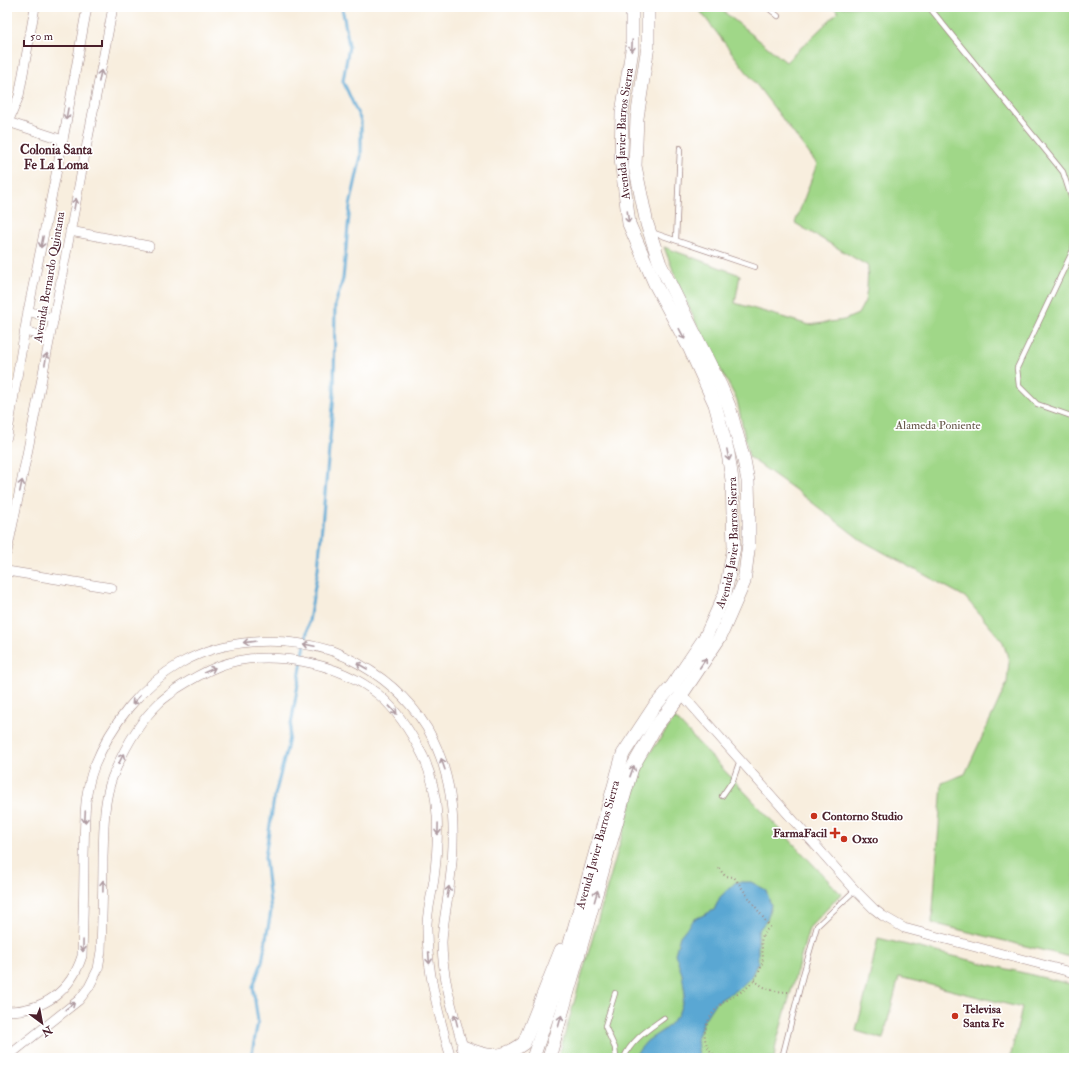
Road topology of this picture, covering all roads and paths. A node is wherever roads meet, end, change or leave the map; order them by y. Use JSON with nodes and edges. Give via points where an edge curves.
{"nodes":[{"id":1,"x":35,"y":7,"type":"edge"},
{"id":2,"x":87,"y":7,"type":"edge"},
{"id":3,"x":113,"y":7,"type":"edge"},
{"id":4,"x":632,"y":7,"type":"edge"},
{"id":5,"x":648,"y":7,"type":"edge"},
{"id":6,"x":767,"y":7,"type":"edge"},
{"id":7,"x":929,"y":7,"type":"edge"},
{"id":8,"x":778,"y":16,"type":"dead end"},
{"id":9,"x":8,"y":123,"type":"edge"},
{"id":10,"x":63,"y":140,"type":"junction"},
{"id":11,"x":680,"y":148,"type":"dead end"},
{"id":12,"x":1074,"y":206,"type":"edge"},
{"id":13,"x":70,"y":232,"type":"junction"},
{"id":14,"x":650,"y":232,"type":"junction"},
{"id":15,"x":676,"y":240,"type":"junction"},
{"id":16,"x":1074,"y":240,"type":"edge"},
{"id":17,"x":148,"y":246,"type":"dead end"},
{"id":18,"x":755,"y":267,"type":"dead end"},
{"id":19,"x":28,"y":311,"type":"junction"},
{"id":20,"x":54,"y":319,"type":"junction"},
{"id":21,"x":25,"y":331,"type":"junction"},
{"id":22,"x":50,"y":338,"type":"junction"},
{"id":23,"x":10,"y":407,"type":"edge"},
{"id":24,"x":1074,"y":417,"type":"edge"},
{"id":25,"x":9,"y":418,"type":"edge"},
{"id":26,"x":7,"y":438,"type":"edge"},
{"id":27,"x":7,"y":552,"type":"edge"},
{"id":28,"x":7,"y":571,"type":"edge"},
{"id":29,"x":112,"y":588,"type":"dead end"},
{"id":30,"x":678,"y":689,"type":"junction"},
{"id":31,"x":740,"y":760,"type":"junction"},
{"id":32,"x":722,"y":796,"type":"dead end"},
{"id":33,"x":718,"y":867,"type":"dead end"},
{"id":34,"x":855,"y":890,"type":"junction"},
{"id":35,"x":582,"y":901,"type":"junction"},
{"id":36,"x":1074,"y":973,"type":"edge"},
{"id":37,"x":754,"y":980,"type":"junction"},
{"id":38,"x":615,"y":993,"type":"dead end"},
{"id":39,"x":798,"y":993,"type":"junction"},
{"id":40,"x":7,"y":1011,"type":"edge"},
{"id":41,"x":664,"y":1018,"type":"dead end"},
{"id":42,"x":464,"y":1052,"type":"edge"},
{"id":43,"x":7,"y":1057,"type":"edge"},
{"id":44,"x":716,"y":1057,"type":"edge"},
{"id":45,"x":451,"y":1058,"type":"edge"},
{"id":46,"x":533,"y":1058,"type":"edge"},
{"id":47,"x":550,"y":1058,"type":"edge"},
{"id":48,"x":616,"y":1058,"type":"edge"},
{"id":49,"x":624,"y":1058,"type":"edge"},
{"id":50,"x":782,"y":1058,"type":"edge"}],
"edges":[{"from":1,"to":9,"type":"street","via":[[19,96]]},
{"from":2,"to":10,"type":"street","name":"Avenida Bernardo Quintana","one_way":true},
{"from":13,"to":3,"type":"street","name":"Avenida Bernardo Quintana","one_way":true},
{"from":4,"to":30,"type":"street","name":"Avenida Javier Barros Sierra","one_way":true,"via":[[632,50],[621,136],[621,159],[629,224],[655,284],[690,349],[715,404],[728,452],[732,480],[734,547],[725,594]]},
{"from":5,"to":14,"type":"street","name":"Avenida Javier Barros Sierra","via":[[648,46],[637,118],[635,166]]},
{"from":6,"to":8,"type":"lane"},
{"from":7,"to":12,"type":"lane","via":[[1063,172]]},
{"from":9,"to":10,"type":"street"},
{"from":10,"to":19,"type":"street","name":"Avenida Bernardo Quintana","one_way":true},
{"from":11,"to":15,"type":"lane"},
{"from":13,"to":17,"type":"street"},
{"from":13,"to":20,"type":"street","name":"Avenida Bernardo Quintana"},
{"from":14,"to":15,"type":"lane"},
{"from":30,"to":14,"type":"street","name":"Avenida Javier Barros Sierra","one_way":true,"via":[[720,637],[744,582],[749,543],[748,480],[722,387],[660,264]]},
{"from":15,"to":18,"type":"lane"},
{"from":16,"to":24,"type":"lane","via":[[1073,250],[1017,368],[1019,386],[1037,404]]},
{"from":19,"to":20,"type":"street"},
{"from":19,"to":21,"type":"street","name":"Avenida Bernardo Quintana"},
{"from":20,"to":22,"type":"street","name":"Avenida Bernardo Quintana"},
{"from":21,"to":22,"type":"street"},
{"from":21,"to":23,"type":"street","name":"Avenida Bernardo Quintana"},
{"from":27,"to":22,"type":"street","name":"Avenida Bernardo Quintana","one_way":true},
{"from":23,"to":25,"type":"street","name":"Avenida Bernardo Quintana"},
{"from":25,"to":26,"type":"street","name":"Avenida Bernardo Quintana"},
{"from":28,"to":29,"type":"street"},
{"from":30,"to":31,"type":"street"},
{"from":30,"to":35,"type":"street","name":"Avenida Javier Barros Sierra","via":[[654,707],[623,754]]},
{"from":47,"to":30,"type":"street","name":"Avenida Javier Barros Sierra","one_way":true,"via":[[632,768]]},
{"from":31,"to":32,"type":"lane","via":[[733,780]]},
{"from":31,"to":34,"type":"street"},
{"from":33,"to":37,"type":"path","via":[[725,876],[734,877],[770,927],[761,939],[762,964]]},
{"from":34,"to":36,"type":"street","via":[[883,916],[904,928]]},
{"from":34,"to":39,"type":"lane","via":[[817,926]]},
{"from":35,"to":42,"type":"street","via":[[524,1043],[500,1056]]},
{"from":35,"to":46,"type":"street","name":"Avenida Javier Barros Sierra","via":[[562,972]]},
{"from":37,"to":39,"type":"path","via":[[761,986],[778,992]]},
{"from":37,"to":44,"type":"path","via":[[745,990],[718,1006],[707,1023],[704,1038]]},
{"from":38,"to":48,"type":"lane","via":[[605,1026],[615,1048]]},
{"from":39,"to":50,"type":"lane"},
{"from":42,"to":40,"type":"street","one_way":true,"via":[[443,967],[444,920],[454,840],[447,774],[438,750],[426,726],[391,685],[363,666],[330,650],[288,641],[250,642],[213,649],[181,663],[148,687],[118,720],[93,769],[86,794],[82,956],[78,968],[72,980],[61,992],[45,1003],[26,1010]]},
{"from":41,"to":49,"type":"lane","via":[[634,1043]]},
{"from":43,"to":45,"type":"street","one_way":true,"via":[[79,1000],[98,969],[102,951],[106,800],[112,778],[136,730],[159,702],[190,680],[220,665],[253,658],[290,658],[326,667],[352,678],[379,695],[412,735],[423,757],[432,780],[438,816],[434,878],[427,920],[430,975]]}]}
